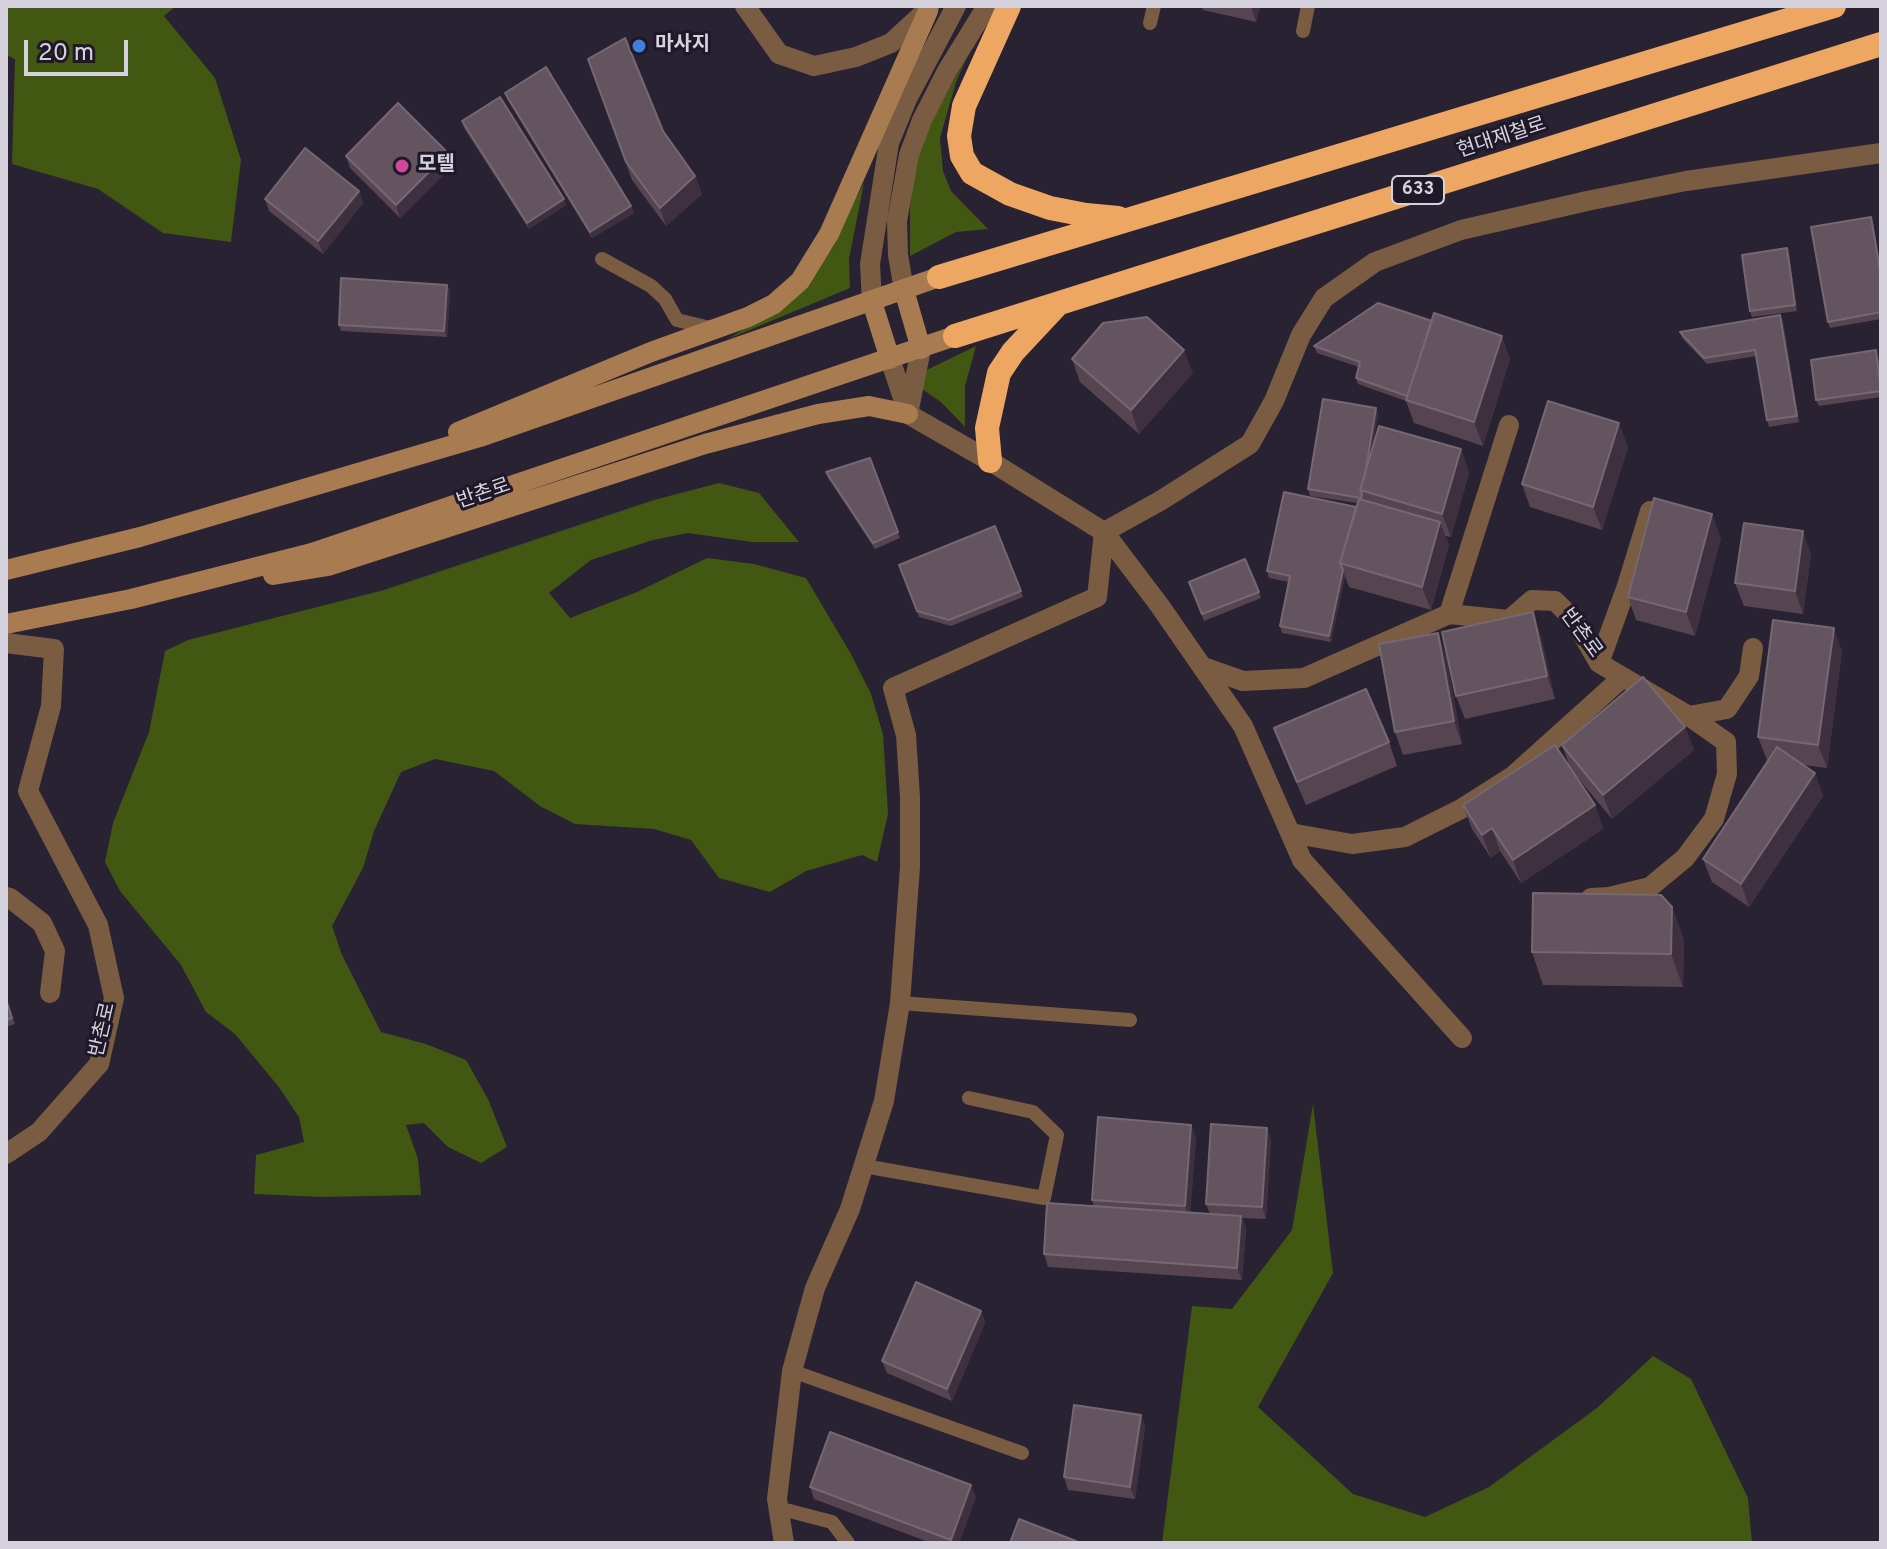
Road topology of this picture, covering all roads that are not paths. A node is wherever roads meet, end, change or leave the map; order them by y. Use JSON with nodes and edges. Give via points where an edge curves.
{"nodes":[{"id":1,"x":745,"y":6,"type":"edge"},
{"id":2,"x":956,"y":6,"type":"edge"},
{"id":3,"x":987,"y":6,"type":"edge"},
{"id":4,"x":1009,"y":6,"type":"edge"},
{"id":5,"x":1154,"y":6,"type":"edge"},
{"id":6,"x":1308,"y":6,"type":"edge"},
{"id":7,"x":1834,"y":6,"type":"edge"},
{"id":8,"x":929,"y":8,"type":"edge"},
{"id":9,"x":1150,"y":23,"type":"dead end"},
{"id":10,"x":1303,"y":31,"type":"dead end"},
{"id":11,"x":1881,"y":44,"type":"edge"},
{"id":12,"x":1881,"y":153,"type":"edge"},
{"id":13,"x":1132,"y":219,"type":"junction"},
{"id":14,"x":602,"y":259,"type":"dead end"},
{"id":15,"x":939,"y":277,"type":"joint"},
{"id":16,"x":904,"y":290,"type":"junction"},
{"id":17,"x":872,"y":302,"type":"junction"},
{"id":18,"x":1059,"y":304,"type":"junction"},
{"id":19,"x":715,"y":329,"type":"junction"},
{"id":20,"x":955,"y":336,"type":"joint"},
{"id":21,"x":921,"y":349,"type":"junction"},
{"id":22,"x":890,"y":359,"type":"junction"},
{"id":23,"x":908,"y":414,"type":"junction"},
{"id":24,"x":1509,"y":425,"type":"dead end"},
{"id":25,"x":990,"y":461,"type":"junction"},
{"id":26,"x":378,"y":468,"type":"junction"},
{"id":27,"x":1650,"y":511,"type":"edge"},
{"id":28,"x":1104,"y":532,"type":"junction"},
{"id":29,"x":6,"y":570,"type":"edge"},
{"id":30,"x":131,"y":599,"type":"junction"},
{"id":31,"x":1449,"y":614,"type":"junction"},
{"id":32,"x":6,"y":624,"type":"edge"},
{"id":33,"x":6,"y":643,"type":"edge"},
{"id":34,"x":1753,"y":648,"type":"dead end"},
{"id":35,"x":1599,"y":663,"type":"junction"},
{"id":36,"x":1203,"y":667,"type":"junction"},
{"id":37,"x":1623,"y":677,"type":"junction"},
{"id":38,"x":1689,"y":716,"type":"junction"},
{"id":39,"x":1290,"y":833,"type":"junction"},
{"id":40,"x":6,"y":897,"type":"edge"},
{"id":41,"x":1573,"y":899,"type":"edge"},
{"id":42,"x":50,"y":993,"type":"dead end"},
{"id":43,"x":900,"y":1003,"type":"junction"},
{"id":44,"x":1130,"y":1020,"type":"dead end"},
{"id":45,"x":1462,"y":1038,"type":"dead end"},
{"id":46,"x":969,"y":1098,"type":"dead end"},
{"id":47,"x":6,"y":1154,"type":"edge"},
{"id":48,"x":864,"y":1166,"type":"junction"},
{"id":49,"x":792,"y":1371,"type":"junction"},
{"id":50,"x":1022,"y":1453,"type":"dead end"},
{"id":51,"x":778,"y":1508,"type":"junction"},
{"id":52,"x":784,"y":1543,"type":"edge"},
{"id":53,"x":848,"y":1543,"type":"edge"}],
"edges":[{"from":1,"to":8,"type":"street","via":[[779,54],[814,66],[891,43]]},
{"from":2,"to":17,"type":"street","via":[[889,143],[870,264]]},
{"from":3,"to":16,"type":"street","via":[[947,71],[909,155],[897,221]]},
{"from":4,"to":13,"type":"highway","via":[[964,106],[962,156],[972,173],[1010,194],[1050,208]]},
{"from":5,"to":9,"type":"lane"},
{"from":6,"to":10,"type":"lane"},
{"from":7,"to":13,"type":"highway","name":"현대제철로"},
{"from":8,"to":19,"type":"main road","via":[[829,234],[800,281],[774,304]]},
{"from":11,"to":18,"type":"highway","name":"현대제철로","number":"633"},
{"from":12,"to":28,"type":"street","via":[[1587,201],[1461,230],[1375,262],[1324,298],[1250,444]]},
{"from":13,"to":15,"type":"highway","name":"현대제철로"},
{"from":14,"to":19,"type":"lane","via":[[651,286],[677,320]]},
{"from":15,"to":16,"type":"main road"},
{"from":16,"to":17,"type":"main road"},
{"from":16,"to":21,"type":"main road"},
{"from":17,"to":22,"type":"main road"},
{"from":17,"to":26,"type":"main road"},
{"from":18,"to":20,"type":"highway","name":"현대제철로","number":"633"},
{"from":18,"to":25,"type":"highway","via":[[999,373],[987,428]]},
{"from":19,"to":26,"type":"main road","via":[[538,397]]},
{"from":20,"to":21,"type":"main road","name":"반촌로","number":"633"},
{"from":21,"to":22,"type":"main road","name":"반촌로","number":"633"},
{"from":21,"to":23,"type":"street"},
{"from":22,"to":23,"type":"street"},
{"from":22,"to":30,"type":"main road","name":"반촌로","number":"633","via":[[312,553]]},
{"from":23,"to":25,"type":"street"},
{"from":23,"to":30,"type":"main road","via":[[869,406],[818,414],[705,444],[328,566]]},
{"from":24,"to":31,"type":"street"},
{"from":25,"to":28,"type":"street"},
{"from":26,"to":29,"type":"main road"},
{"from":27,"to":35,"type":"street"},
{"from":28,"to":36,"type":"street"},
{"from":28,"to":43,"type":"street","via":[[1097,597],[893,688],[906,735],[910,797]]},
{"from":30,"to":32,"type":"main road","name":"반촌로","number":"633"},
{"from":31,"to":35,"type":"street","name":"반촌로","via":[[1509,620],[1532,600],[1555,601],[1574,620]]},
{"from":31,"to":36,"type":"street","name":"반촌로","via":[[1304,678],[1243,681]]},
{"from":33,"to":47,"type":"street","name":"반촌로","via":[[54,649],[51,706],[28,791],[98,925],[114,998],[99,1064],[39,1132]]},
{"from":34,"to":38,"type":"street","via":[[1749,676],[1727,709]]},
{"from":35,"to":37,"type":"street","name":"반촌로"},
{"from":36,"to":39,"type":"street","via":[[1243,726]]},
{"from":37,"to":38,"type":"street","name":"반촌로"},
{"from":37,"to":39,"type":"street","via":[[1513,776],[1405,837],[1352,844]]},
{"from":38,"to":41,"type":"street","name":"반촌로","via":[[1726,742],[1727,774],[1714,819],[1685,858],[1650,887]]},
{"from":39,"to":45,"type":"street","via":[[1302,860]]},
{"from":40,"to":42,"type":"street","via":[[42,923],[55,951]]},
{"from":43,"to":44,"type":"lane"},
{"from":43,"to":48,"type":"street","via":[[884,1101]]},
{"from":46,"to":48,"type":"lane","via":[[1033,1112],[1057,1135],[1044,1198]]},
{"from":48,"to":49,"type":"street","via":[[815,1288]]},
{"from":49,"to":50,"type":"lane"},
{"from":49,"to":51,"type":"street"},
{"from":51,"to":52,"type":"street"},
{"from":51,"to":53,"type":"lane","via":[[832,1522]]}]}
